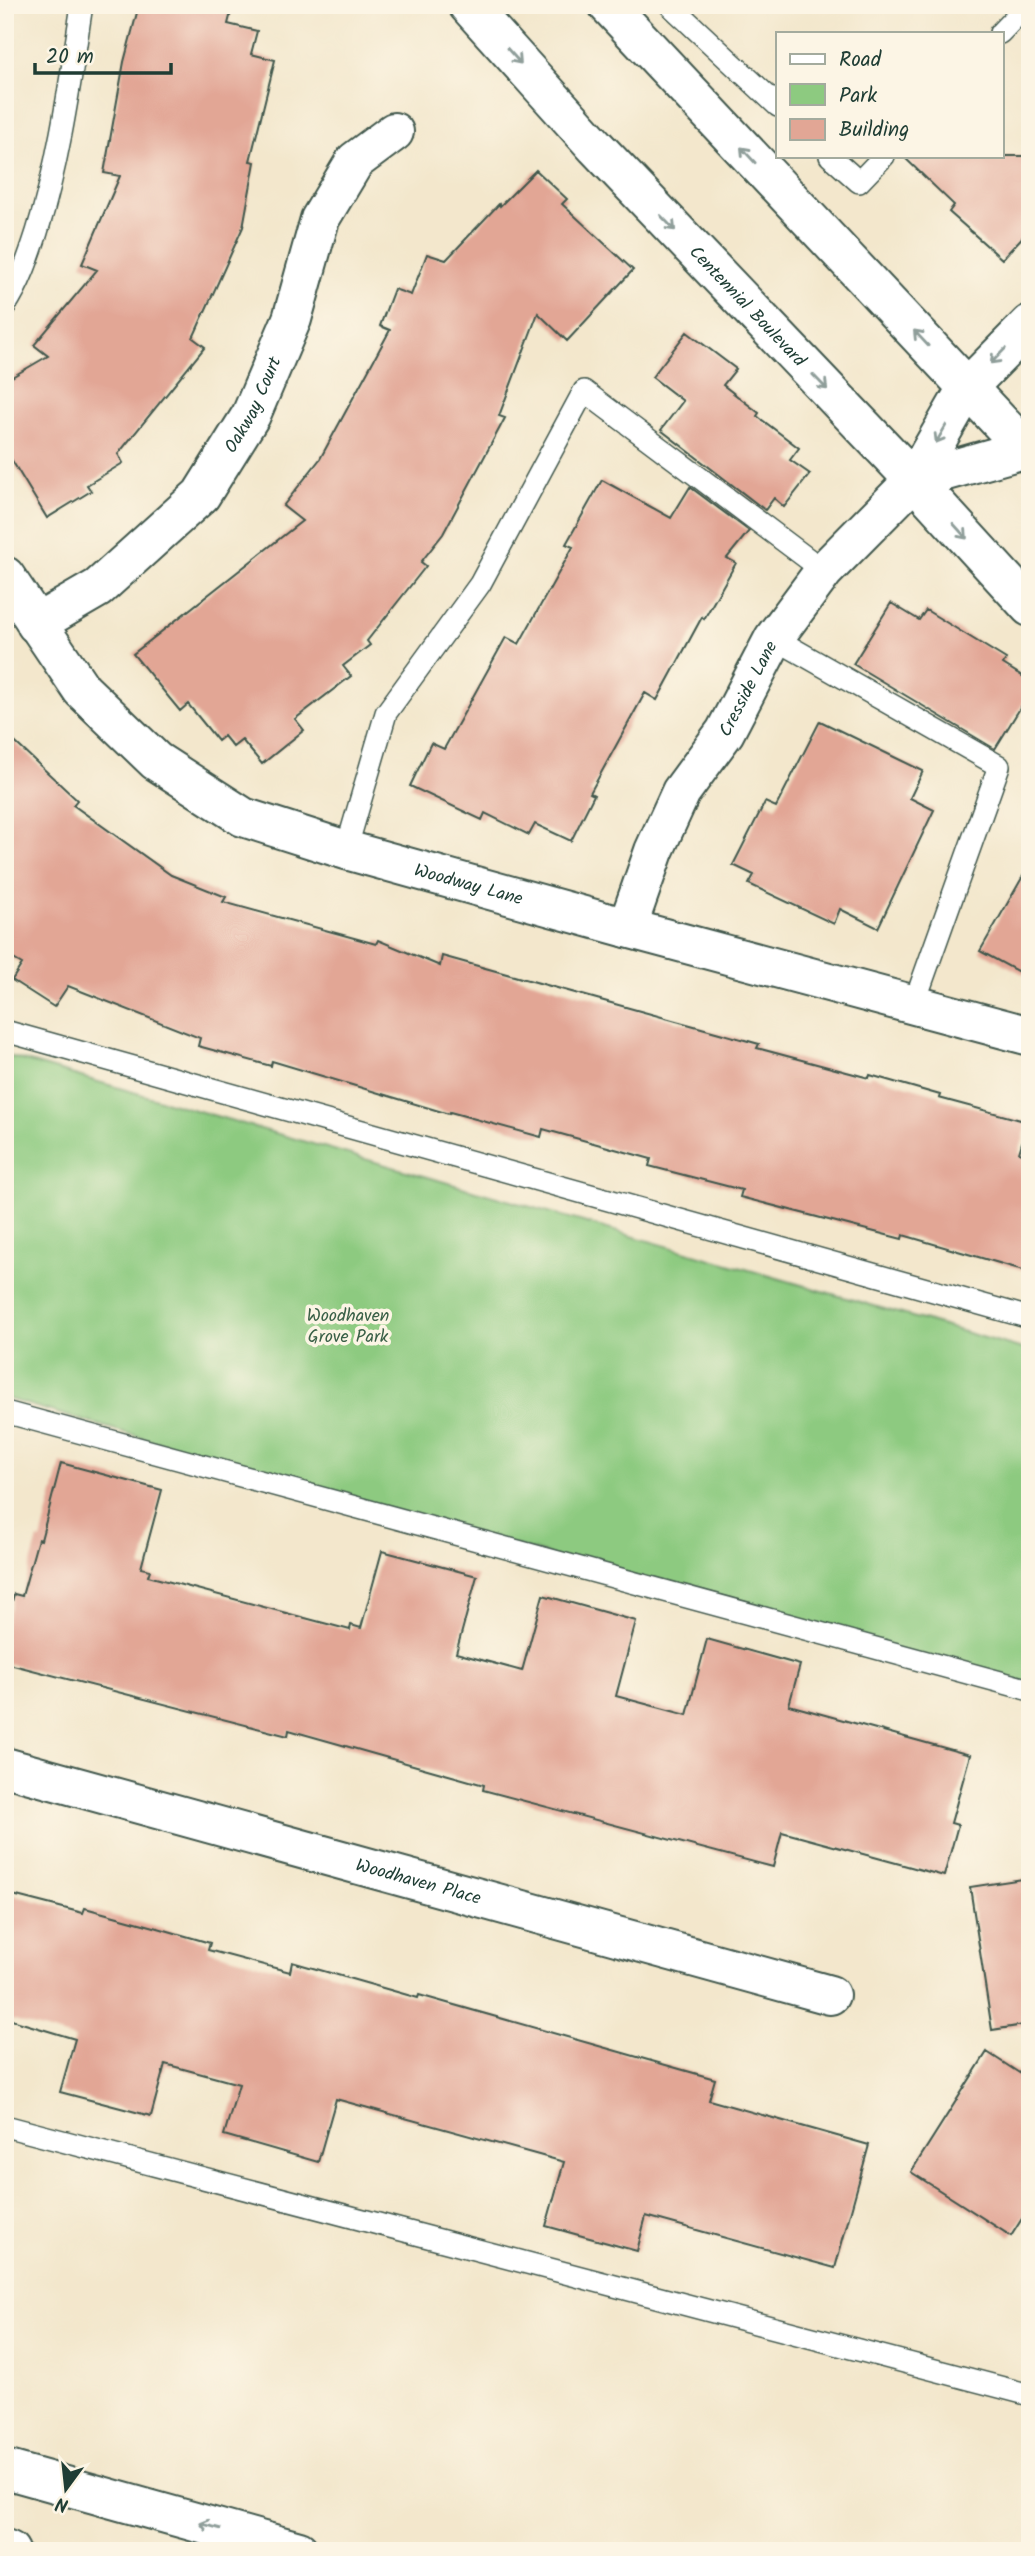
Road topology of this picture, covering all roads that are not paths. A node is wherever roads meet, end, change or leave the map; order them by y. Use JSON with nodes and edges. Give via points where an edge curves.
{"nodes":[{"id":1,"x":82,"y":5,"type":"edge"},
{"id":2,"x":468,"y":5,"type":"edge"},
{"id":3,"x":608,"y":5,"type":"edge"},
{"id":4,"x":670,"y":5,"type":"edge"},
{"id":5,"x":1027,"y":5,"type":"edge"},
{"id":6,"x":1001,"y":32,"type":"edge"},
{"id":7,"x":776,"y":104,"type":"edge"},
{"id":8,"x":394,"y":132,"type":"dead end"},
{"id":9,"x":832,"y":158,"type":"edge"},
{"id":10,"x":882,"y":158,"type":"edge"},
{"id":11,"x":5,"y":306,"type":"edge"},
{"id":12,"x":1030,"y":324,"type":"edge"},
{"id":13,"x":967,"y":388,"type":"junction"},
{"id":14,"x":1028,"y":449,"type":"edge"},
{"id":15,"x":914,"y":480,"type":"junction"},
{"id":16,"x":824,"y":571,"type":"junction"},
{"id":17,"x":5,"y":576,"type":"edge"},
{"id":18,"x":1030,"y":607,"type":"edge"},
{"id":19,"x":36,"y":624,"type":"junction"},
{"id":20,"x":774,"y":638,"type":"junction"},
{"id":21,"x":346,"y":850,"type":"junction"},
{"id":22,"x":627,"y":928,"type":"junction"},
{"id":23,"x":914,"y":1004,"type":"junction"},
{"id":24,"x":5,"y":1031,"type":"edge"},
{"id":25,"x":1030,"y":1036,"type":"edge"},
{"id":26,"x":1030,"y":1318,"type":"edge"},
{"id":27,"x":5,"y":1412,"type":"edge"},
{"id":28,"x":1030,"y":1690,"type":"edge"},
{"id":29,"x":5,"y":1767,"type":"edge"},
{"id":30,"x":830,"y":1995,"type":"dead end"},
{"id":31,"x":5,"y":2126,"type":"edge"},
{"id":32,"x":1030,"y":2395,"type":"edge"},
{"id":33,"x":5,"y":2469,"type":"edge"},
{"id":34,"x":299,"y":2551,"type":"edge"}],
"edges":[{"from":1,"to":11,"type":"lane","via":[[48,195],[26,265]]},
{"from":2,"to":15,"type":"street","name":"Centennial Boulevard","one_way":true},
{"from":13,"to":3,"type":"street","one_way":true},
{"from":4,"to":7,"type":"lane"},
{"from":5,"to":6,"type":"lane"},
{"from":8,"to":19,"type":"street","name":"Oakway Court","via":[[355,162],[320,219],[292,319],[256,403],[201,495],[98,588]]},
{"from":9,"to":10,"type":"lane","via":[[859,182]]},
{"from":12,"to":13,"type":"street","one_way":true},
{"from":13,"to":14,"type":"street"},
{"from":13,"to":15,"type":"street","one_way":true},
{"from":14,"to":15,"type":"street"},
{"from":15,"to":16,"type":"street","name":"Cresside Lane"},
{"from":15,"to":18,"type":"street","name":"Centennial Boulevard","one_way":true},
{"from":16,"to":20,"type":"street","name":"Cresside Lane"},
{"from":16,"to":21,"type":"lane","via":[[584,391],[480,584],[386,713]]},
{"from":17,"to":19,"type":"street","name":"Woodway Lane"},
{"from":19,"to":21,"type":"street","name":"Woodway Lane","via":[[82,690],[156,761],[243,817]]},
{"from":20,"to":22,"type":"street","name":"Cresside Lane","via":[[725,732],[681,792]]},
{"from":20,"to":23,"type":"lane","via":[[999,766]]},
{"from":21,"to":22,"type":"street","name":"Woodway Lane"},
{"from":22,"to":23,"type":"street","name":"Woodway Lane"},
{"from":23,"to":25,"type":"street","name":"Woodway Lane"},
{"from":24,"to":26,"type":"lane"},
{"from":27,"to":28,"type":"lane"},
{"from":29,"to":30,"type":"street","name":"Woodhaven Place"},
{"from":31,"to":32,"type":"lane"},
{"from":34,"to":33,"type":"street","one_way":true}]}
